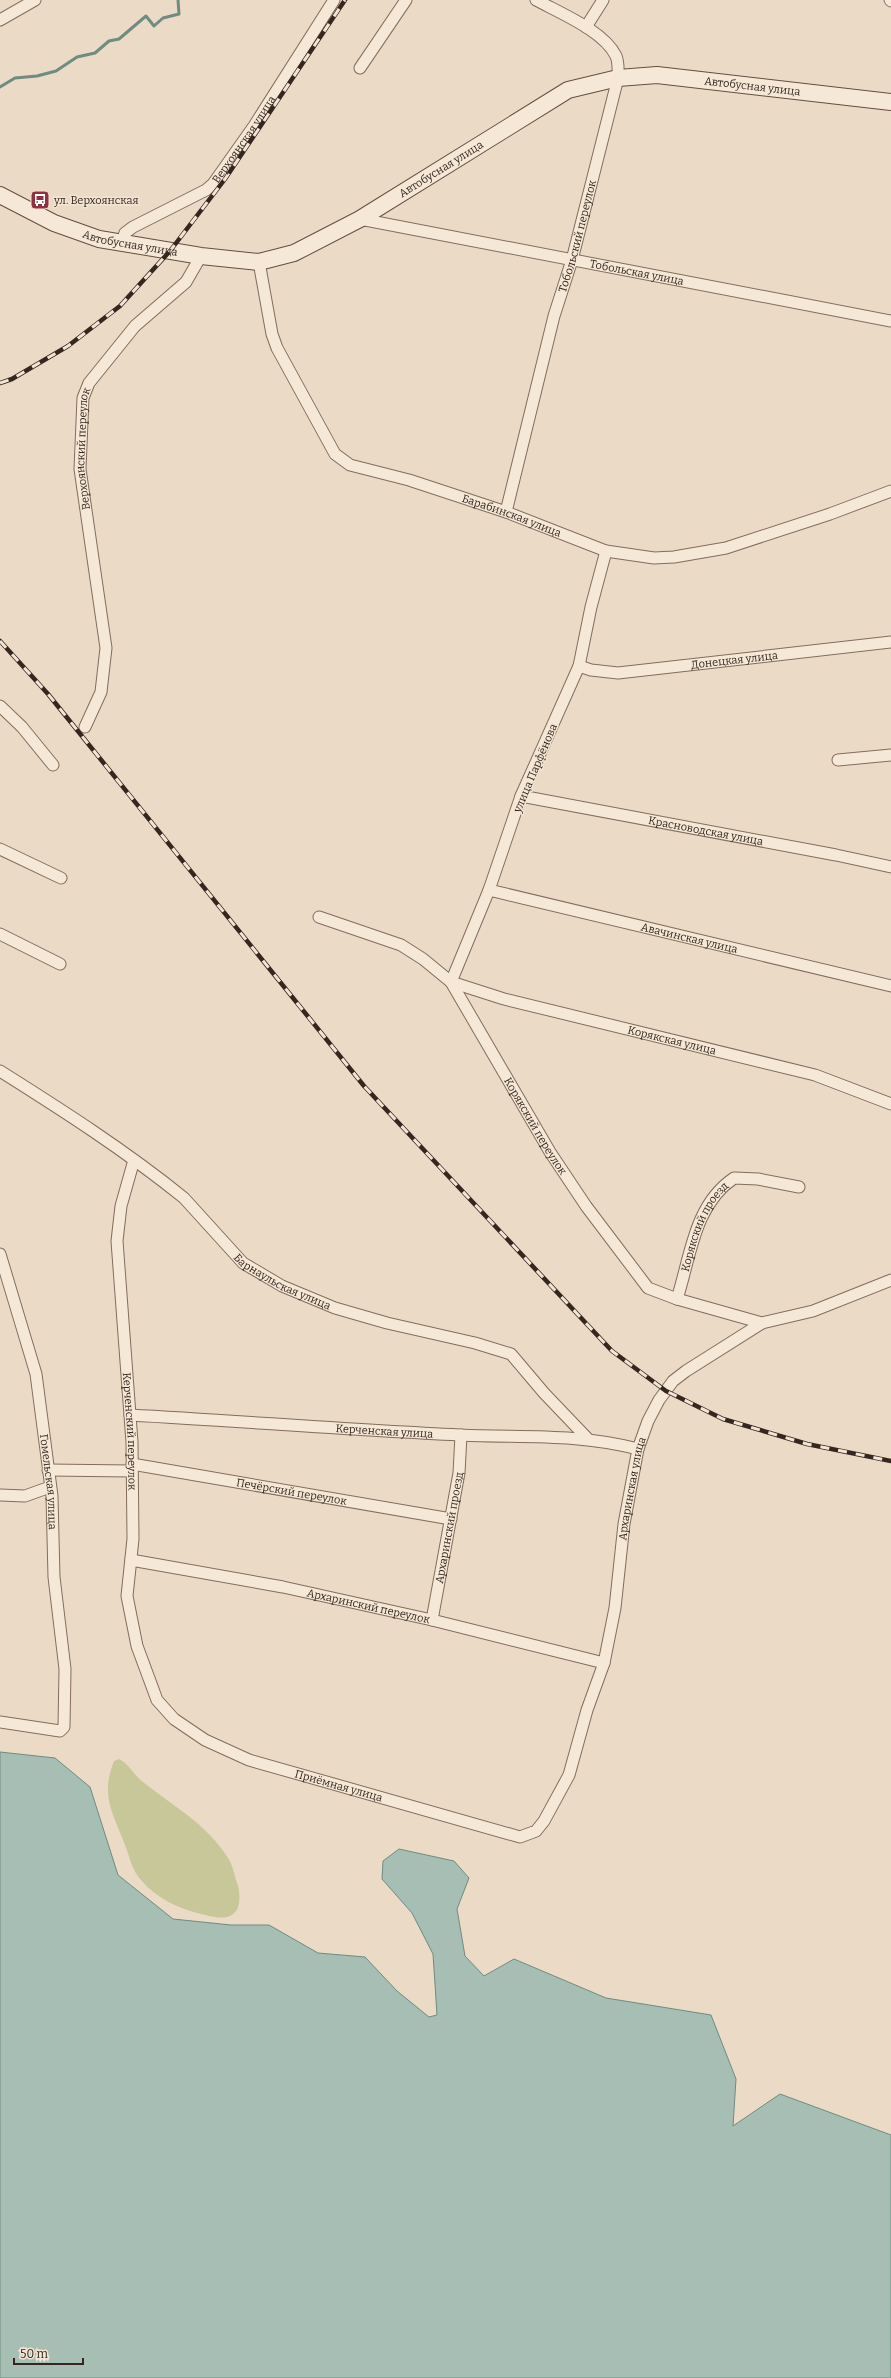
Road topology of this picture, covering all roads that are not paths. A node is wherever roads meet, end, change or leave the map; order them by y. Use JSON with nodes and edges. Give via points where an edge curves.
{"nodes":[{"id":1,"x":35,"y":0,"type":"edge"},
{"id":2,"x":334,"y":0,"type":"edge"},
{"id":3,"x":406,"y":0,"type":"edge"},
{"id":4,"x":536,"y":0,"type":"edge"},
{"id":5,"x":604,"y":0,"type":"edge"},
{"id":6,"x":0,"y":20,"type":"edge"},
{"id":7,"x":586,"y":27,"type":"junction"},
{"id":8,"x":360,"y":68,"type":"dead end"},
{"id":9,"x":618,"y":78,"type":"junction"},
{"id":10,"x":891,"y":102,"type":"edge"},
{"id":11,"x":0,"y":195,"type":"edge"},
{"id":12,"x":360,"y":219,"type":"junction"},
{"id":13,"x":120,"y":244,"type":"junction"},
{"id":14,"x":201,"y":256,"type":"junction"},
{"id":15,"x":572,"y":260,"type":"junction"},
{"id":16,"x":259,"y":262,"type":"junction"},
{"id":17,"x":891,"y":321,"type":"edge"},
{"id":18,"x":891,"y":491,"type":"edge"},
{"id":19,"x":506,"y":512,"type":"junction"},
{"id":20,"x":606,"y":550,"type":"junction"},
{"id":21,"x":891,"y":642,"type":"edge"},
{"id":22,"x":579,"y":666,"type":"junction"},
{"id":23,"x":0,"y":706,"type":"edge"},
{"id":24,"x":85,"y":727,"type":"dead end"},
{"id":25,"x":891,"y":755,"type":"edge"},
{"id":26,"x":838,"y":760,"type":"dead end"},
{"id":27,"x":53,"y":765,"type":"dead end"},
{"id":28,"x":521,"y":796,"type":"junction"},
{"id":29,"x":0,"y":849,"type":"edge"},
{"id":30,"x":891,"y":867,"type":"edge"},
{"id":31,"x":61,"y":878,"type":"dead end"},
{"id":32,"x":489,"y":890,"type":"junction"},
{"id":33,"x":319,"y":917,"type":"dead end"},
{"id":34,"x":0,"y":934,"type":"edge"},
{"id":35,"x":60,"y":964,"type":"dead end"},
{"id":36,"x":451,"y":982,"type":"junction"},
{"id":37,"x":891,"y":986,"type":"edge"},
{"id":38,"x":1,"y":1075,"type":"edge"},
{"id":39,"x":891,"y":1104,"type":"edge"},
{"id":40,"x":134,"y":1160,"type":"junction"},
{"id":41,"x":799,"y":1187,"type":"dead end"},
{"id":42,"x":0,"y":1254,"type":"edge"},
{"id":43,"x":891,"y":1280,"type":"edge"},
{"id":44,"x":677,"y":1299,"type":"junction"},
{"id":45,"x":762,"y":1323,"type":"junction"},
{"id":46,"x":130,"y":1415,"type":"junction"},
{"id":47,"x":461,"y":1435,"type":"junction"},
{"id":48,"x":588,"y":1438,"type":"junction"},
{"id":49,"x":638,"y":1449,"type":"junction"},
{"id":50,"x":132,"y":1467,"type":"junction"},
{"id":51,"x":48,"y":1470,"type":"junction"},
{"id":52,"x":50,"y":1487,"type":"junction"},
{"id":53,"x":0,"y":1495,"type":"edge"},
{"id":54,"x":451,"y":1519,"type":"junction"},
{"id":55,"x":131,"y":1560,"type":"junction"},
{"id":56,"x":432,"y":1620,"type":"junction"},
{"id":57,"x":604,"y":1663,"type":"junction"},
{"id":58,"x":157,"y":1700,"type":"joint"},
{"id":59,"x":0,"y":1722,"type":"edge"},
{"id":60,"x":536,"y":1831,"type":"joint"}],
"edges":[{"from":1,"to":6,"type":"street"},
{"from":2,"to":13,"type":"street","name":"Верхоянская улица","via":[[214,184],[132,226]]},
{"from":3,"to":8,"type":"street"},
{"from":4,"to":7,"type":"street","name":"Тобольский переулок"},
{"from":5,"to":7,"type":"street"},
{"from":7,"to":9,"type":"street","name":"Тобольский переулок","via":[[616,55]]},
{"from":9,"to":10,"type":"street","name":"Автобусная улица","via":[[657,75]]},
{"from":9,"to":12,"type":"street","name":"Автобусная улица","via":[[568,90]]},
{"from":9,"to":15,"type":"street","name":"Тобольский переулок"},
{"from":11,"to":13,"type":"street","name":"Автобусная улица","via":[[54,223]]},
{"from":12,"to":15,"type":"street","name":"Тобольская улица"},
{"from":12,"to":16,"type":"street","name":"Автобусная улица","via":[[294,253]]},
{"from":13,"to":14,"type":"street","name":"Автобусная улица"},
{"from":14,"to":16,"type":"street","name":"Автобусная улица"},
{"from":14,"to":24,"type":"street","name":"Верхоянский переулок","via":[[186,282],[135,326],[89,383],[84,398],[80,469],[106,648],[100,692]]},
{"from":15,"to":17,"type":"street","name":"Тобольская улица"},
{"from":15,"to":19,"type":"street","name":"Тобольский переулок","via":[[554,316]]},
{"from":16,"to":19,"type":"street","name":"Барабинская улица","via":[[272,334],[277,348],[336,454],[350,466],[409,480]]},
{"from":18,"to":20,"type":"street","name":"Барабинская улица","via":[[777,532],[698,554],[654,558]]},
{"from":19,"to":20,"type":"street","name":"Барабинская улица"},
{"from":20,"to":22,"type":"street","name":"улица Парфёнова"},
{"from":21,"to":22,"type":"street","name":"Донецкая улица","via":[[618,673]]},
{"from":22,"to":28,"type":"street","name":"улица Парфёнова"},
{"from":23,"to":27,"type":"street","via":[[22,727]]},
{"from":25,"to":26,"type":"street"},
{"from":28,"to":30,"type":"street","name":"Красноводская улица"},
{"from":28,"to":32,"type":"street","name":"улица Парфёнова"},
{"from":29,"to":31,"type":"street"},
{"from":32,"to":36,"type":"street","name":"улица Парфёнова"},
{"from":32,"to":37,"type":"street","name":"Авачинская улица"},
{"from":33,"to":36,"type":"street","name":"Корякский переулок","via":[[401,945]]},
{"from":34,"to":35,"type":"street"},
{"from":36,"to":39,"type":"street","name":"Корякская улица","via":[[504,1000],[815,1075]]},
{"from":36,"to":44,"type":"street","name":"Корякский переулок","via":[[510,1087],[586,1206],[648,1288]]},
{"from":38,"to":40,"type":"street","name":"Барнаульская улица"},
{"from":40,"to":46,"type":"street","name":"Керченский переулок","via":[[121,1206],[116,1241]]},
{"from":40,"to":48,"type":"street","name":"Барнаульская улица","via":[[184,1198],[243,1263],[269,1280],[335,1308],[511,1354],[544,1393]]},
{"from":41,"to":44,"type":"street","name":"Корякский проезд","via":[[758,1179],[734,1178],[717,1192],[699,1220]]},
{"from":42,"to":51,"type":"street","name":"Гомельская улица","via":[[36,1374]]},
{"from":43,"to":45,"type":"street","name":"Архаринская улица","via":[[813,1312]]},
{"from":44,"to":45,"type":"street","name":"Корякский переулок"},
{"from":45,"to":49,"type":"street","name":"Архаринская улица","via":[[674,1381],[652,1414]]},
{"from":46,"to":47,"type":"street","name":"Керченская улица"},
{"from":46,"to":50,"type":"street","name":"Керченский переулок"},
{"from":47,"to":48,"type":"street","name":"Керченская улица"},
{"from":47,"to":54,"type":"street","name":"Архаринский проезд","via":[[459,1473]]},
{"from":48,"to":49,"type":"street","name":"Керченская улица"},
{"from":49,"to":57,"type":"street","name":"Архаринская улица","via":[[624,1524],[615,1608]]},
{"from":50,"to":51,"type":"street","name":"Печёрский переулок"},
{"from":50,"to":54,"type":"street","name":"Печёрский переулок"},
{"from":50,"to":55,"type":"street","name":"Керченский переулок"},
{"from":51,"to":52,"type":"street","name":"Гомельская улица"},
{"from":52,"to":53,"type":"street","via":[[25,1496]]},
{"from":52,"to":59,"type":"street","name":"Гомельская улица","via":[[52,1555],[65,1669],[64,1727],[60,1731]]},
{"from":54,"to":56,"type":"street","name":"Архаринский проезд"},
{"from":55,"to":56,"type":"street","name":"Архаринский переулок","via":[[283,1587]]},
{"from":55,"to":58,"type":"street","name":"Керченский переулок","via":[[127,1596],[131,1620],[150,1686]]},
{"from":56,"to":57,"type":"street","name":"Архаринский переулок"},
{"from":57,"to":60,"type":"street","name":"Архаринская улица","via":[[587,1710],[569,1775]]},
{"from":58,"to":60,"type":"street","name":"Приёмная улица","via":[[174,1719],[205,1740],[249,1760],[514,1835],[525,1836]]}]}
